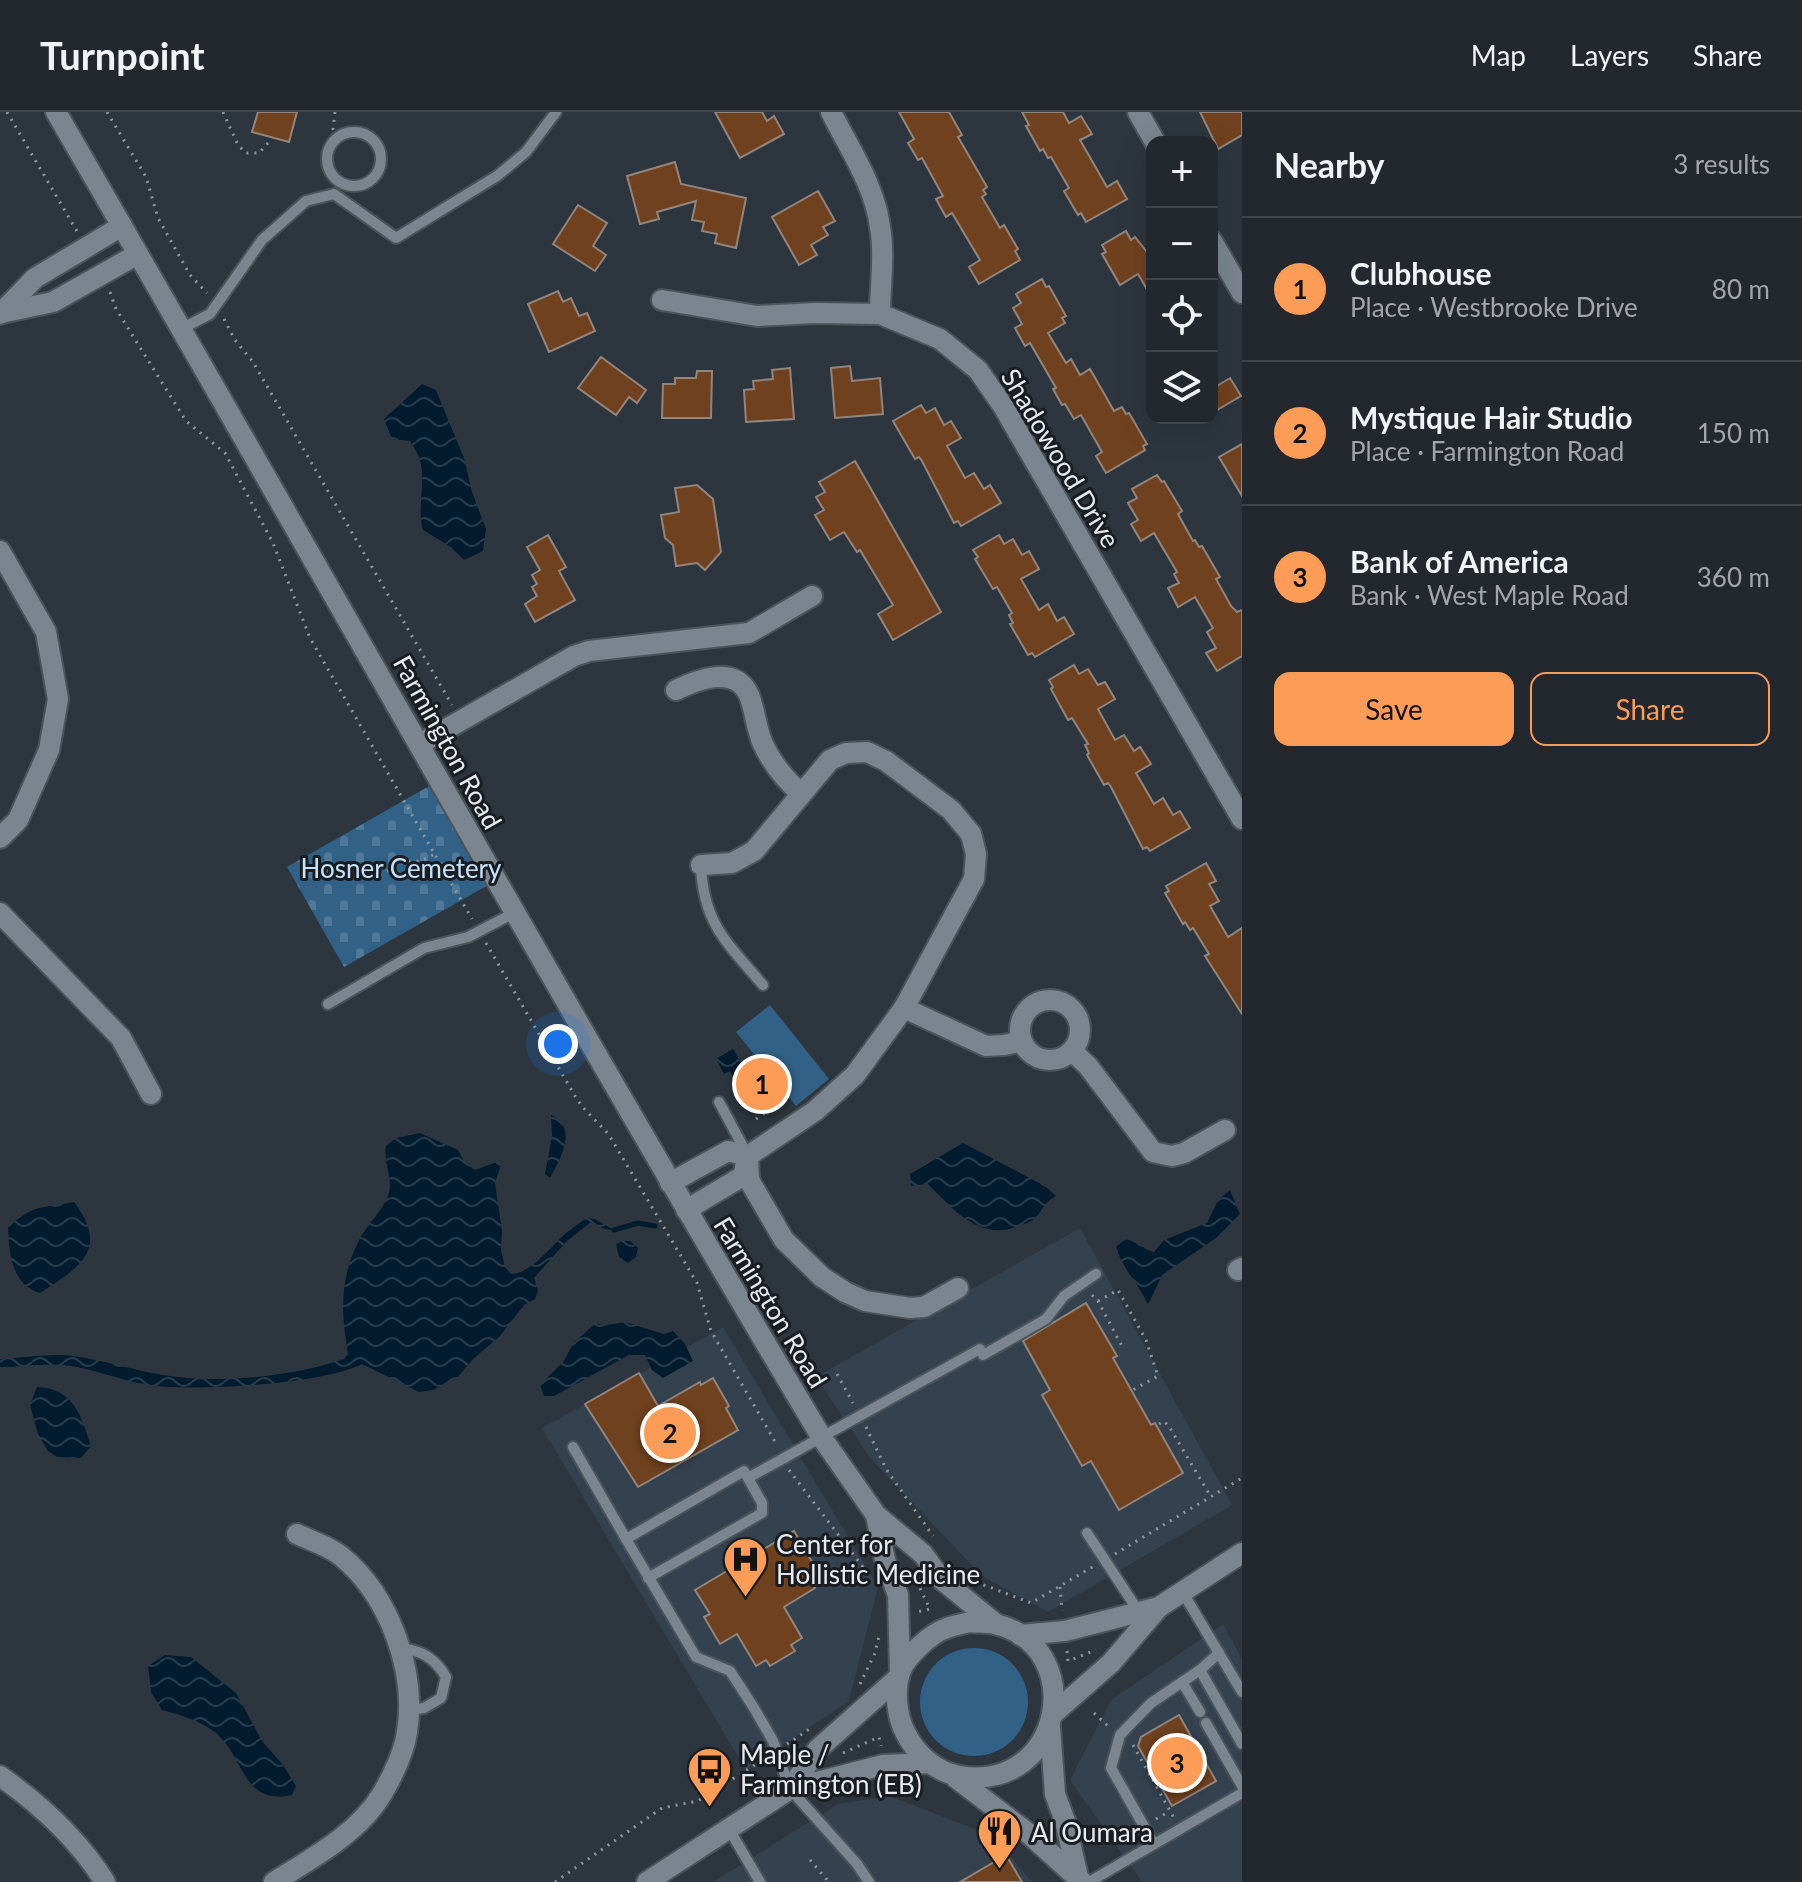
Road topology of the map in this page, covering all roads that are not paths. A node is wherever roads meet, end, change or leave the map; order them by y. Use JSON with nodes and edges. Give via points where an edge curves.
{"nodes":[{"id":1,"x":56,"y":112,"type":"edge"},
{"id":2,"x":556,"y":112,"type":"edge"},
{"id":3,"x":831,"y":112,"type":"edge"},
{"id":4,"x":1138,"y":112,"type":"edge"},
{"id":5,"x":1152,"y":136,"type":"edge"},
{"id":6,"x":342,"y":183,"type":"junction"},
{"id":7,"x":334,"y":194,"type":"junction"},
{"id":8,"x":122,"y":226,"type":"junction"},
{"id":9,"x":1218,"y":251,"type":"edge"},
{"id":10,"x":138,"y":254,"type":"junction"},
{"id":11,"x":1242,"y":293,"type":"edge"},
{"id":12,"x":662,"y":300,"type":"dead end"},
{"id":13,"x":0,"y":314,"type":"edge"},
{"id":14,"x":880,"y":314,"type":"junction"},
{"id":15,"x":181,"y":329,"type":"junction"},
{"id":16,"x":0,"y":551,"type":"edge"},
{"id":17,"x":812,"y":596,"type":"dead end"},
{"id":18,"x":676,"y":690,"type":"dead end"},
{"id":19,"x":420,"y":744,"type":"junction"},
{"id":20,"x":801,"y":794,"type":"junction"},
{"id":21,"x":1242,"y":819,"type":"edge"},
{"id":22,"x":0,"y":838,"type":"edge"},
{"id":23,"x":701,"y":865,"type":"joint"},
{"id":24,"x":0,"y":913,"type":"edge"},
{"id":25,"x":514,"y":913,"type":"junction"},
{"id":26,"x":763,"y":985,"type":"dead end"},
{"id":27,"x":328,"y":1004,"type":"dead end"},
{"id":28,"x":904,"y":1008,"type":"junction"},
{"id":29,"x":1022,"y":1041,"type":"junction"},
{"id":30,"x":1072,"y":1051,"type":"junction"},
{"id":31,"x":151,"y":1094,"type":"dead end"},
{"id":32,"x":719,"y":1102,"type":"dead end"},
{"id":33,"x":1225,"y":1130,"type":"dead end"},
{"id":34,"x":748,"y":1156,"type":"junction"},
{"id":35,"x":670,"y":1183,"type":"junction"},
{"id":36,"x":686,"y":1210,"type":"junction"},
{"id":37,"x":1096,"y":1274,"type":"dead end"},
{"id":38,"x":958,"y":1288,"type":"dead end"},
{"id":39,"x":822,"y":1438,"type":"junction"},
{"id":40,"x":573,"y":1447,"type":"dead end"},
{"id":41,"x":748,"y":1478,"type":"junction"},
{"id":42,"x":876,"y":1515,"type":"junction"},
{"id":43,"x":1087,"y":1533,"type":"dead end"},
{"id":44,"x":297,"y":1534,"type":"dead end"},
{"id":45,"x":626,"y":1539,"type":"junction"},
{"id":46,"x":1242,"y":1553,"type":"edge"},
{"id":47,"x":648,"y":1578,"type":"junction"},
{"id":48,"x":1182,"y":1591,"type":"junction"},
{"id":49,"x":1149,"y":1610,"type":"junction"},
{"id":50,"x":996,"y":1624,"type":"junction"},
{"id":51,"x":1020,"y":1635,"type":"junction"},
{"id":52,"x":399,"y":1648,"type":"junction"},
{"id":53,"x":1219,"y":1653,"type":"junction"},
{"id":54,"x":1200,"y":1670,"type":"junction"},
{"id":55,"x":900,"y":1674,"type":"junction"},
{"id":56,"x":1182,"y":1682,"type":"junction"},
{"id":57,"x":1242,"y":1692,"type":"edge"},
{"id":58,"x":409,"y":1710,"type":"junction"},
{"id":59,"x":1200,"y":1712,"type":"dead end"},
{"id":60,"x":1052,"y":1720,"type":"junction"},
{"id":61,"x":1206,"y":1723,"type":"dead end"},
{"id":62,"x":1242,"y":1744,"type":"edge"},
{"id":63,"x":930,"y":1763,"type":"junction"},
{"id":64,"x":952,"y":1775,"type":"junction"},
{"id":65,"x":0,"y":1776,"type":"edge"},
{"id":66,"x":1242,"y":1786,"type":"edge"},
{"id":67,"x":790,"y":1789,"type":"junction"},
{"id":68,"x":1242,"y":1793,"type":"edge"},
{"id":69,"x":729,"y":1829,"type":"junction"},
{"id":70,"x":1154,"y":1844,"type":"junction"},
{"id":71,"x":1083,"y":1880,"type":"edge"},
{"id":72,"x":105,"y":1882,"type":"edge"},
{"id":73,"x":274,"y":1882,"type":"edge"},
{"id":74,"x":647,"y":1882,"type":"edge"},
{"id":75,"x":760,"y":1882,"type":"edge"},
{"id":76,"x":869,"y":1882,"type":"edge"}],
"edges":[{"from":1,"to":8,"type":"street","name":"Farmington Road"},
{"from":2,"to":7,"type":"lane","via":[[526,152],[497,176],[396,238]]},
{"from":3,"to":14,"type":"street","via":[[878,215]]},
{"from":4,"to":5,"type":"street"},
{"from":6,"to":6,"type":"lane","via":[[351,186],[375,176],[381,160],[370,137],[353,132],[337,138],[328,162]]},
{"from":6,"to":7,"type":"lane"},
{"from":7,"to":15,"type":"lane","via":[[306,201],[262,240],[210,314]]},
{"from":8,"to":10,"type":"street","name":"Farmington Road"},
{"from":8,"to":13,"type":"street","via":[[35,278]]},
{"from":9,"to":11,"type":"street"},
{"from":10,"to":13,"type":"street","via":[[53,302]]},
{"from":10,"to":15,"type":"street","name":"Farmington Road"},
{"from":12,"to":14,"type":"street","name":"Shadowood Drive","via":[[757,316]]},
{"from":14,"to":21,"type":"street","name":"Shadowood Drive","via":[[940,339],[991,386]]},
{"from":15,"to":19,"type":"street","name":"Farmington Road"},
{"from":16,"to":22,"type":"street","via":[[46,632],[58,699],[49,750],[18,820]]},
{"from":17,"to":19,"type":"street","via":[[749,633],[589,651]]},
{"from":18,"to":20,"type":"street","via":[[711,676],[738,683],[748,692],[772,762]]},
{"from":19,"to":25,"type":"street","name":"Farmington Road"},
{"from":20,"to":23,"type":"street","via":[[754,851],[732,863]]},
{"from":20,"to":28,"type":"street","via":[[830,760],[867,752],[951,810],[971,834],[974,879]]},
{"from":23,"to":26,"type":"lane","via":[[709,915]]},
{"from":24,"to":31,"type":"street","via":[[121,1038]]},
{"from":25,"to":27,"type":"lane","via":[[480,932],[424,948]]},
{"from":25,"to":35,"type":"street","name":"Farmington Road"},
{"from":28,"to":29,"type":"street","via":[[986,1046]]},
{"from":28,"to":34,"type":"street","via":[[855,1075],[815,1111]]},
{"from":29,"to":30,"type":"street","via":[[1044,1060]]},
{"from":29,"to":30,"type":"street","via":[[1021,1021],[1032,1006],[1051,1000],[1061,1002],[1080,1023]]},
{"from":30,"to":33,"type":"street","via":[[1153,1152],[1184,1153]]},
{"from":32,"to":34,"type":"lane"},
{"from":34,"to":35,"type":"street","via":[[728,1151]]},
{"from":34,"to":36,"type":"street","via":[[743,1176]]},
{"from":34,"to":38,"type":"street","via":[[749,1180],[784,1240],[845,1292],[910,1308],[924,1307]]},
{"from":35,"to":36,"type":"street","name":"Farmington Road"},
{"from":36,"to":39,"type":"street","name":"Farmington Road"},
{"from":37,"to":39,"type":"lane","via":[[1061,1299],[1046,1319]]},
{"from":39,"to":41,"type":"lane"},
{"from":39,"to":42,"type":"street","name":"Farmington Road"},
{"from":40,"to":45,"type":"lane"},
{"from":41,"to":45,"type":"lane","via":[[744,1471]]},
{"from":41,"to":47,"type":"lane","via":[[762,1513]]},
{"from":42,"to":50,"type":"street","name":"Farmington Road"},
{"from":42,"to":55,"type":"street","name":"Farmington Road","via":[[898,1595]]},
{"from":43,"to":49,"type":"lane"},
{"from":44,"to":52,"type":"street","via":[[339,1554],[366,1580]]},
{"from":45,"to":47,"type":"lane"},
{"from":46,"to":48,"type":"street"},
{"from":47,"to":67,"type":"lane","via":[[696,1657],[730,1671],[776,1751]]},
{"from":48,"to":49,"type":"street"},
{"from":48,"to":53,"type":"lane"},
{"from":49,"to":51,"type":"street","via":[[1065,1631]]},
{"from":49,"to":60,"type":"street","via":[[1111,1663]]},
{"from":50,"to":51,"type":"street"},
{"from":50,"to":55,"type":"street","via":[[970,1622],[946,1628],[924,1641]]},
{"from":51,"to":60,"type":"street","via":[[1039,1653],[1051,1676]]},
{"from":52,"to":58,"type":"street"},
{"from":52,"to":58,"type":"lane","via":[[417,1650],[438,1663],[446,1677],[441,1698]]},
{"from":53,"to":54,"type":"lane"},
{"from":53,"to":57,"type":"lane"},
{"from":54,"to":56,"type":"lane"},
{"from":54,"to":62,"type":"lane"},
{"from":55,"to":63,"type":"street","via":[[903,1728]]},
{"from":55,"to":67,"type":"street","via":[[818,1749]]},
{"from":56,"to":59,"type":"lane"},
{"from":56,"to":70,"type":"lane","via":[[1151,1703],[1120,1735],[1111,1768]]},
{"from":58,"to":73,"type":"street","via":[[407,1734],[381,1796],[357,1824]]},
{"from":60,"to":64,"type":"street","via":[[1038,1748],[1021,1764],[975,1779]]},
{"from":60,"to":71,"type":"street","via":[[1055,1794]]},
{"from":61,"to":66,"type":"lane"},
{"from":63,"to":64,"type":"street"},
{"from":63,"to":67,"type":"street","via":[[883,1765]]},
{"from":64,"to":71,"type":"street"},
{"from":65,"to":72,"type":"street","via":[[76,1841]]},
{"from":67,"to":69,"type":"street"},
{"from":67,"to":76,"type":"lane"},
{"from":68,"to":70,"type":"lane"},
{"from":69,"to":74,"type":"street"},
{"from":69,"to":75,"type":"lane"},
{"from":70,"to":71,"type":"lane"}]}
